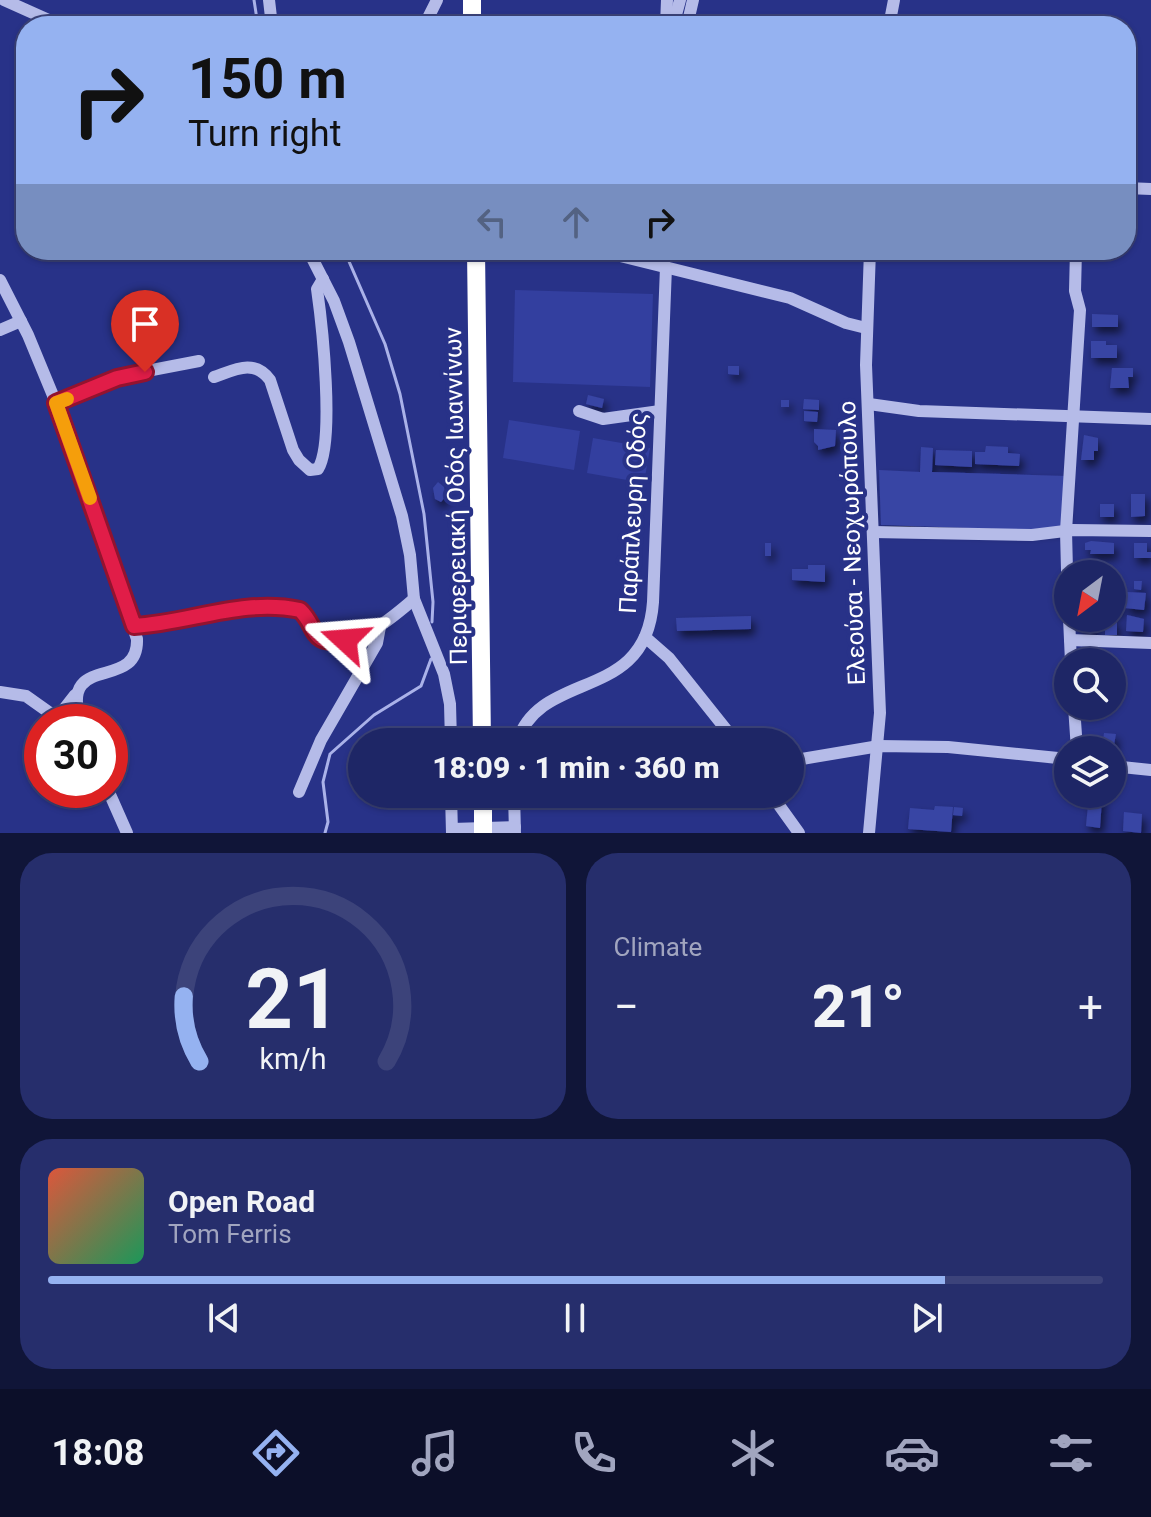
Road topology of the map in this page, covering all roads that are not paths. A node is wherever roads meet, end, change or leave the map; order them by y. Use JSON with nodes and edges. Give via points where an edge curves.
{"nodes":[{"id":1,"x":4,"y":0,"type":"edge"},
{"id":2,"x":40,"y":16,"type":"edge"},
{"id":3,"x":313,"y":260,"type":"edge"},
{"id":4,"x":476,"y":260,"type":"edge"},
{"id":5,"x":485,"y":260,"type":"edge"},
{"id":6,"x":643,"y":260,"type":"edge"},
{"id":7,"x":658,"y":260,"type":"edge"},
{"id":8,"x":869,"y":260,"type":"edge"},
{"id":9,"x":1076,"y":260,"type":"edge"},
{"id":10,"x":660,"y":266,"type":"junction"},
{"id":11,"x":477,"y":275,"type":"junction"},
{"id":12,"x":323,"y":279,"type":"junction"},
{"id":13,"x":0,"y":280,"type":"edge"},
{"id":14,"x":21,"y":321,"type":"junction"},
{"id":15,"x":866,"y":328,"type":"junction"},
{"id":16,"x":0,"y":330,"type":"edge"},
{"id":17,"x":199,"y":361,"type":"dead end"},
{"id":18,"x":214,"y":377,"type":"dead end"},
{"id":19,"x":56,"y":403,"type":"junction"},
{"id":20,"x":869,"y":404,"type":"junction"},
{"id":21,"x":579,"y":411,"type":"dead end"},
{"id":22,"x":660,"y":411,"type":"junction"},
{"id":23,"x":1073,"y":417,"type":"junction"},
{"id":24,"x":1151,"y":419,"type":"edge"},
{"id":25,"x":1066,"y":531,"type":"junction"},
{"id":26,"x":1151,"y":531,"type":"edge"},
{"id":27,"x":873,"y":532,"type":"junction"},
{"id":28,"x":1067,"y":560,"type":"edge"},
{"id":29,"x":414,"y":599,"type":"junction"},
{"id":30,"x":134,"y":626,"type":"junction"},
{"id":31,"x":380,"y":627,"type":"junction"},
{"id":32,"x":1070,"y":632,"type":"edge"},
{"id":33,"x":645,"y":637,"type":"junction"},
{"id":34,"x":1070,"y":640,"type":"junction"},
{"id":35,"x":1151,"y":643,"type":"edge"},
{"id":36,"x":1070,"y":648,"type":"edge"},
{"id":37,"x":0,"y":692,"type":"edge"},
{"id":38,"x":75,"y":695,"type":"junction"},
{"id":39,"x":77,"y":704,"type":"edge"},
{"id":40,"x":451,"y":728,"type":"edge"},
{"id":41,"x":482,"y":728,"type":"edge"},
{"id":42,"x":523,"y":728,"type":"edge"},
{"id":43,"x":725,"y":728,"type":"edge"},
{"id":44,"x":879,"y":746,"type":"junction"},
{"id":45,"x":1054,"y":758,"type":"edge"},
{"id":46,"x":804,"y":759,"type":"edge"},
{"id":47,"x":1126,"y":767,"type":"edge"},
{"id":48,"x":1151,"y":770,"type":"edge"},
{"id":49,"x":299,"y":792,"type":"dead end"},
{"id":50,"x":116,"y":808,"type":"edge"},
{"id":51,"x":451,"y":808,"type":"edge"},
{"id":52,"x":514,"y":808,"type":"edge"},
{"id":53,"x":781,"y":808,"type":"edge"},
{"id":54,"x":515,"y":830,"type":"edge"},
{"id":55,"x":452,"y":831,"type":"edge"},
{"id":56,"x":127,"y":833,"type":"edge"},
{"id":57,"x":799,"y":833,"type":"edge"},
{"id":58,"x":869,"y":833,"type":"edge"}],
"edges":[{"from":1,"to":2,"type":"street"},
{"from":3,"to":12,"type":"street"},
{"from":4,"to":11,"type":"highway","name":"Περιφερειακή Οδός Ιωαννίνων"},
{"from":5,"to":11,"type":"highway"},
{"from":6,"to":10,"type":"street"},
{"from":7,"to":10,"type":"street","name":"Παράπλευρη Οδός"},
{"from":8,"to":15,"type":"street","name":"Ελεούσα - Νεοχωρόπουλο"},
{"from":9,"to":23,"type":"street","via":[[1080,310]]},
{"from":10,"to":15,"type":"street","via":[[790,298]]},
{"from":10,"to":22,"type":"street","name":"Παράπλευρη Οδός"},
{"from":11,"to":41,"type":"highway","name":"Περιφερειακή Οδός Ιωαννίνων"},
{"from":12,"to":18,"type":"street","via":[[317,289],[325,363],[324,453],[318,469],[310,470],[295,456],[264,373],[246,366]]},
{"from":12,"to":29,"type":"street","via":[[349,342],[402,516]]},
{"from":13,"to":14,"type":"street"},
{"from":14,"to":16,"type":"street"},
{"from":14,"to":19,"type":"street"},
{"from":15,"to":20,"type":"street","name":"Ελεούσα - Νεοχωρόπουλο"},
{"from":17,"to":19,"type":"street","via":[[117,378]]},
{"from":19,"to":30,"type":"street"},
{"from":20,"to":23,"type":"street"},
{"from":20,"to":27,"type":"street","name":"Ελεούσα - Νεοχωρόπουλο"},
{"from":21,"to":22,"type":"street","via":[[603,419]]},
{"from":22,"to":33,"type":"street","name":"Παράπλευρη Οδός","via":[[653,602]]},
{"from":23,"to":24,"type":"street"},
{"from":23,"to":25,"type":"street"},
{"from":25,"to":26,"type":"street"},
{"from":25,"to":27,"type":"street"},
{"from":25,"to":28,"type":"street"},
{"from":27,"to":44,"type":"street","name":"Ελεούσα - Νεοχωρόπουλο"},
{"from":29,"to":31,"type":"street"},
{"from":29,"to":40,"type":"street","via":[[444,674]]},
{"from":30,"to":31,"type":"street","via":[[262,606],[300,610],[315,635],[332,641]]},
{"from":30,"to":38,"type":"street","via":[[137,648],[131,662],[86,681]]},
{"from":31,"to":49,"type":"street","via":[[377,643],[321,740]]},
{"from":32,"to":34,"type":"street"},
{"from":33,"to":42,"type":"street","name":"Παράπλευρη Οδός","via":[[623,667],[550,702]]},
{"from":33,"to":43,"type":"street","via":[[669,658]]},
{"from":34,"to":35,"type":"street"},
{"from":34,"to":36,"type":"street"},
{"from":37,"to":38,"type":"street","via":[[26,696],[57,718]]},
{"from":38,"to":39,"type":"street"},
{"from":44,"to":45,"type":"street"},
{"from":44,"to":46,"type":"street"},
{"from":44,"to":58,"type":"street","name":"Ελεούσα - Νεοχωρόπουλο"},
{"from":47,"to":48,"type":"street"},
{"from":50,"to":56,"type":"street"},
{"from":51,"to":55,"type":"street"},
{"from":52,"to":54,"type":"street"},
{"from":53,"to":57,"type":"street"},
{"from":54,"to":55,"type":"street"}]}
